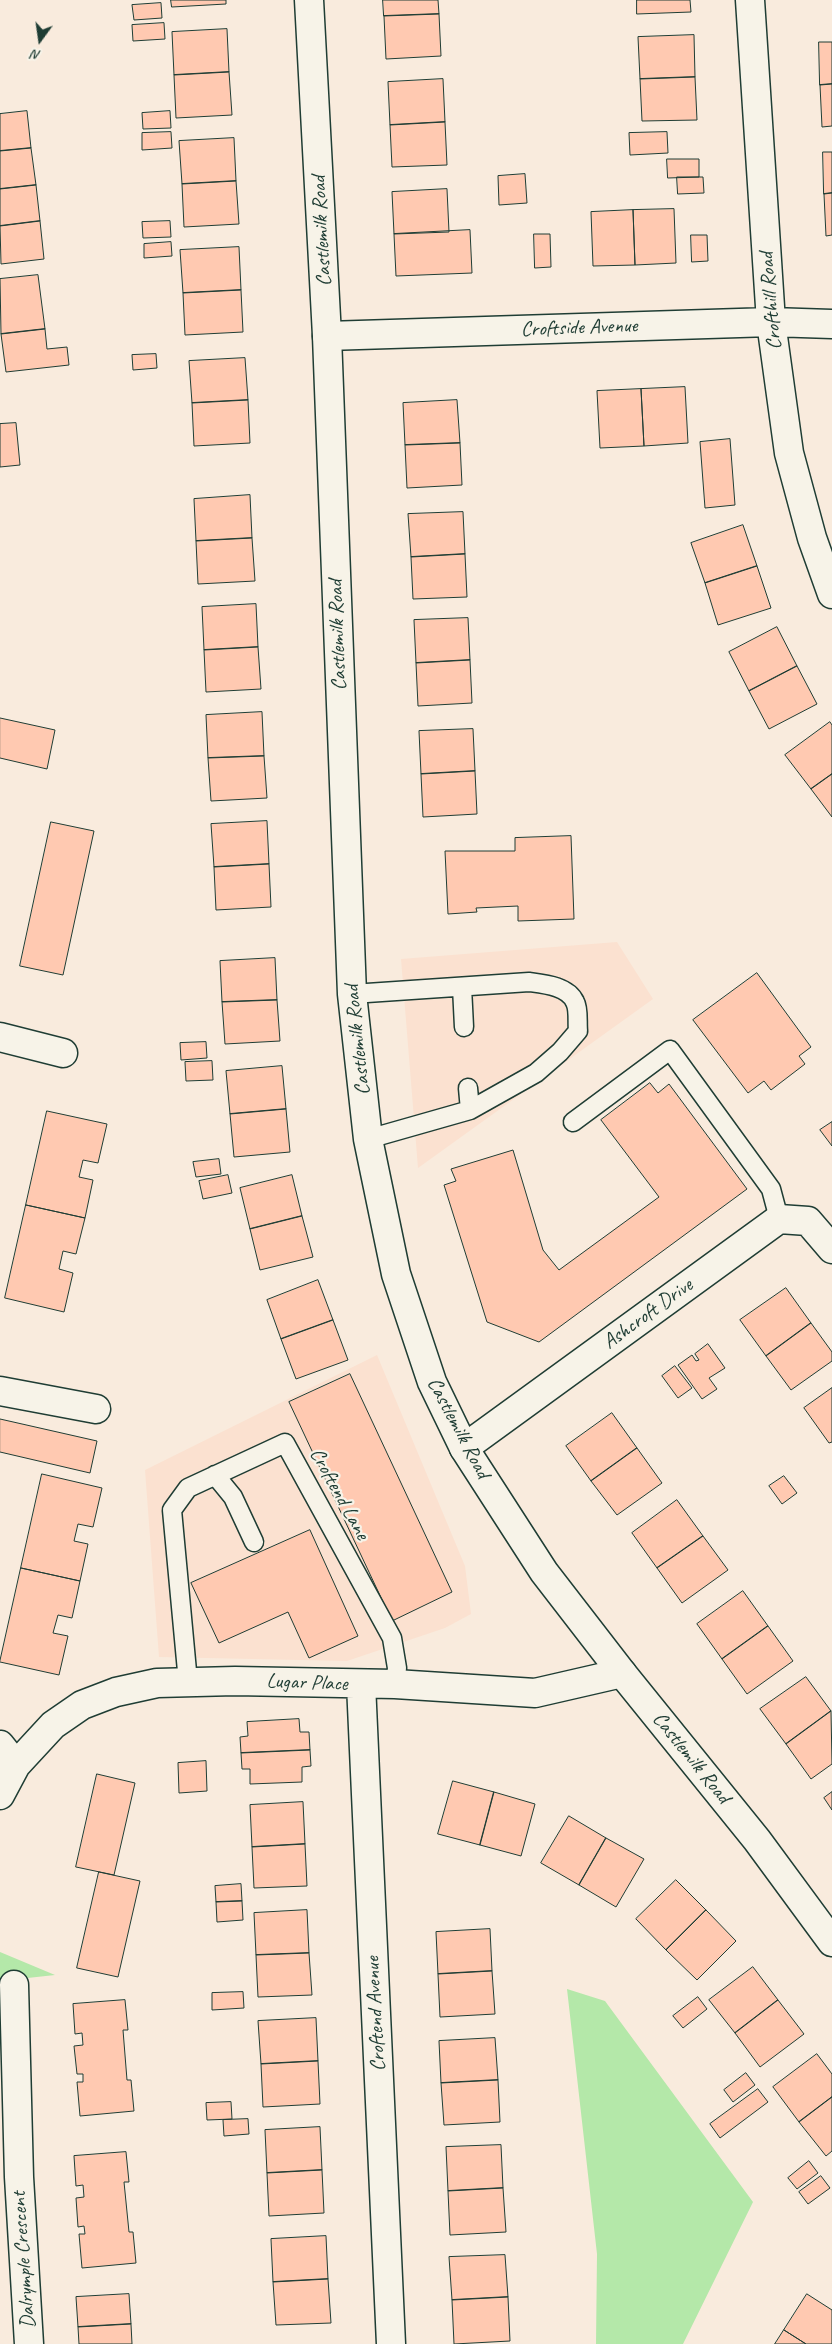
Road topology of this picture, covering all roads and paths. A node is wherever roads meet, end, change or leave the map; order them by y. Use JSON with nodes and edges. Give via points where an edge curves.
{"nodes":[{"id":1,"x":310,"y":0,"type":"edge"},
{"id":2,"x":750,"y":0,"type":"edge"},
{"id":3,"x":771,"y":322,"type":"junction"},
{"id":4,"x":832,"y":324,"type":"edge"},
{"id":5,"x":327,"y":336,"type":"junction"},
{"id":6,"x":832,"y":594,"type":"edge"},
{"id":7,"x":462,"y":987,"type":"junction"},
{"id":8,"x":352,"y":994,"type":"junction"},
{"id":9,"x":464,"y":1027,"type":"dead end"},
{"id":10,"x":0,"y":1038,"type":"edge"},
{"id":11,"x":64,"y":1053,"type":"dead end"},
{"id":12,"x":468,"y":1088,"type":"dead end"},
{"id":13,"x":470,"y":1110,"type":"junction"},
{"id":14,"x":573,"y":1122,"type":"dead end"},
{"id":15,"x":368,"y":1139,"type":"junction"},
{"id":16,"x":779,"y":1219,"type":"junction"},
{"id":17,"x":832,"y":1249,"type":"edge"},
{"id":18,"x":0,"y":1391,"type":"edge"},
{"id":19,"x":96,"y":1409,"type":"dead end"},
{"id":20,"x":464,"y":1448,"type":"junction"},
{"id":21,"x":215,"y":1475,"type":"junction"},
{"id":22,"x":254,"y":1542,"type":"dead end"},
{"id":23,"x":622,"y":1673,"type":"junction"},
{"id":24,"x":188,"y":1682,"type":"junction"},
{"id":25,"x":361,"y":1684,"type":"junction"},
{"id":26,"x":395,"y":1684,"type":"junction"},
{"id":27,"x":8,"y":1755,"type":"edge"},
{"id":28,"x":0,"y":1795,"type":"edge"},
{"id":29,"x":832,"y":1942,"type":"edge"},
{"id":30,"x":14,"y":1985,"type":"dead end"},
{"id":31,"x":9,"y":2177,"type":"edge"},
{"id":32,"x":29,"y":2344,"type":"edge"},
{"id":33,"x":391,"y":2344,"type":"edge"}],
"edges":[{"from":1,"to":5,"type":"street","name":"Castlemilk Road"},
{"from":2,"to":3,"type":"street","name":"Crofthill Road"},
{"from":3,"to":4,"type":"street","name":"Croftside Avenue"},
{"from":3,"to":5,"type":"street","name":"Croftside Avenue"},
{"from":3,"to":6,"type":"street","name":"Crofthill Road","via":[[789,454],[812,538]]},
{"from":5,"to":8,"type":"street","name":"Castlemilk Road"},
{"from":7,"to":8,"type":"lane"},
{"from":7,"to":9,"type":"lane"},
{"from":7,"to":13,"type":"lane","via":[[529,982],[549,985],[568,993],[576,1003],[578,1030],[536,1073]]},
{"from":8,"to":15,"type":"street","name":"Castlemilk Road"},
{"from":10,"to":11,"type":"street"},
{"from":12,"to":13,"type":"lane"},
{"from":13,"to":15,"type":"lane"},
{"from":14,"to":16,"type":"lane","via":[[670,1050],[771,1189]]},
{"from":15,"to":20,"type":"street","name":"Castlemilk Road","via":[[396,1274],[432,1382]]},
{"from":16,"to":17,"type":"street","via":[[808,1221]]},
{"from":16,"to":20,"type":"street","name":"Ashcroft Drive"},
{"from":18,"to":19,"type":"street"},
{"from":20,"to":23,"type":"street","name":"Castlemilk Road","via":[[544,1572]]},
{"from":21,"to":22,"type":"lane","via":[[233,1497]]},
{"from":21,"to":24,"type":"lane","name":"Croftend Lane","via":[[188,1488],[172,1510]]},
{"from":21,"to":26,"type":"lane","name":"Croftend Lane","via":[[284,1443],[392,1638],[397,1668]]},
{"from":23,"to":26,"type":"street","name":"Lugar Place","via":[[535,1692]]},
{"from":23,"to":29,"type":"street","name":"Castlemilk Road","via":[[757,1840]]},
{"from":24,"to":25,"type":"street","name":"Lugar Place"},
{"from":24,"to":27,"type":"street","name":"Lugar Place","via":[[157,1683],[116,1692],[82,1705]]},
{"from":25,"to":26,"type":"street","name":"Lugar Place"},
{"from":25,"to":33,"type":"street","name":"Croftend Avenue"},
{"from":27,"to":28,"type":"street","name":"Lugar Place"},
{"from":30,"to":31,"type":"street","name":"Dalrymple Crescent"},
{"from":31,"to":32,"type":"street","name":"Dalrymple Crescent"}]}
